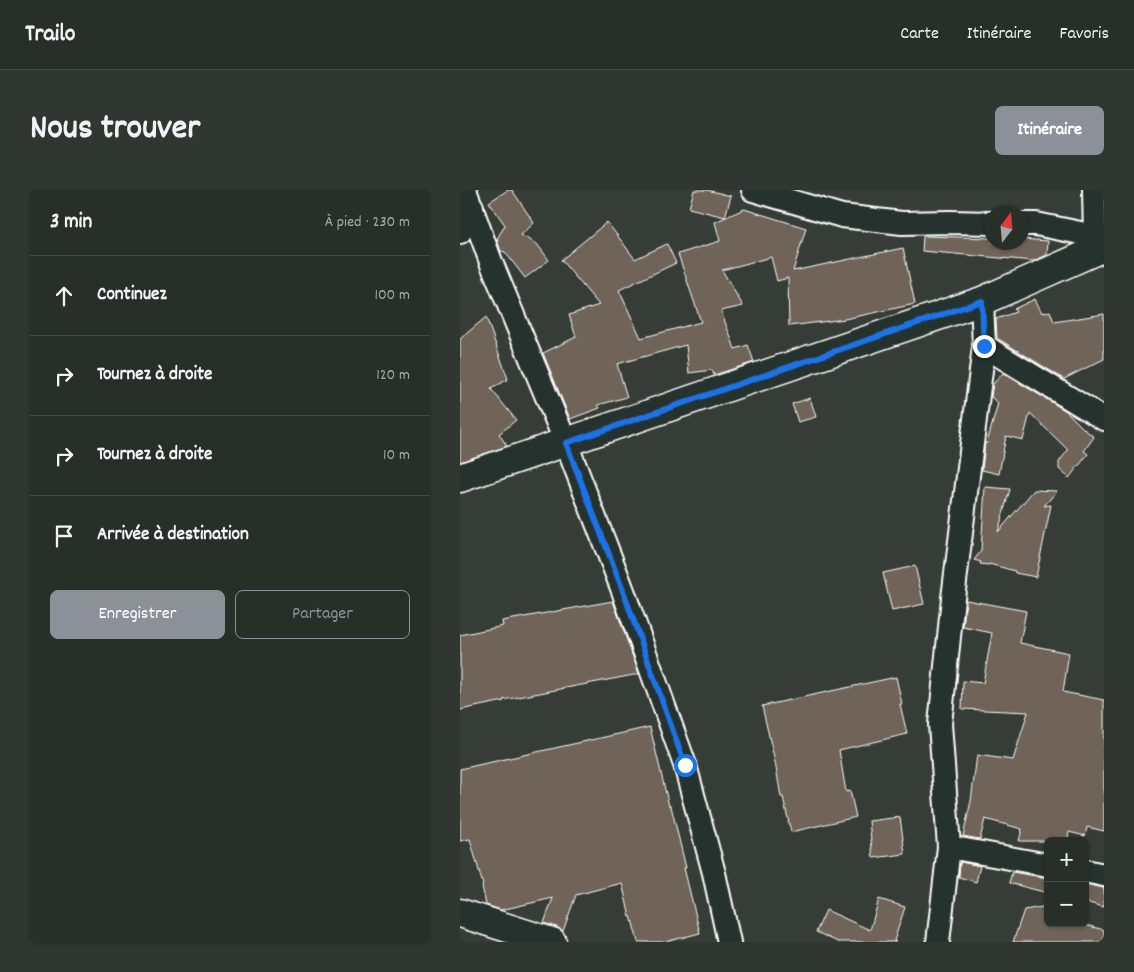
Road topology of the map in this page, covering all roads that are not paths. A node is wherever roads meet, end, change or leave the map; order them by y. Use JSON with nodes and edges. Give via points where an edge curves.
{"nodes":[{"id":1,"x":753,"y":190,"type":"edge"},
{"id":2,"x":1094,"y":190,"type":"edge"},
{"id":3,"x":468,"y":198,"type":"edge"},
{"id":4,"x":984,"y":223,"type":"edge"},
{"id":5,"x":1029,"y":224,"type":"edge"},
{"id":6,"x":460,"y":232,"type":"edge"},
{"id":7,"x":1101,"y":240,"type":"edge"},
{"id":8,"x":982,"y":301,"type":"junction"},
{"id":9,"x":984,"y":346,"type":"junction"},
{"id":10,"x":1104,"y":419,"type":"edge"},
{"id":11,"x":566,"y":443,"type":"junction"},
{"id":12,"x":460,"y":478,"type":"edge"},
{"id":13,"x":949,"y":847,"type":"junction"},
{"id":14,"x":1044,"y":864,"type":"edge"},
{"id":15,"x":1089,"y":872,"type":"edge"},
{"id":16,"x":1104,"y":875,"type":"edge"},
{"id":17,"x":460,"y":913,"type":"edge"},
{"id":18,"x":552,"y":942,"type":"edge"},
{"id":19,"x":729,"y":942,"type":"edge"},
{"id":20,"x":938,"y":942,"type":"edge"}],
"edges":[{"from":1,"to":4,"type":"street","via":[[842,216],[902,223]]},
{"from":2,"to":7,"type":"street"},
{"from":3,"to":6,"type":"street"},
{"from":3,"to":11,"type":"street"},
{"from":5,"to":7,"type":"street"},
{"from":7,"to":8,"type":"street"},
{"from":8,"to":9,"type":"street"},
{"from":8,"to":11,"type":"street"},
{"from":9,"to":10,"type":"street"},
{"from":9,"to":13,"type":"street","via":[[940,724]]},
{"from":11,"to":12,"type":"street"},
{"from":11,"to":19,"type":"street","via":[[685,765]]},
{"from":13,"to":14,"type":"street"},
{"from":13,"to":20,"type":"street"},
{"from":15,"to":16,"type":"street"},
{"from":17,"to":18,"type":"street"}]}
